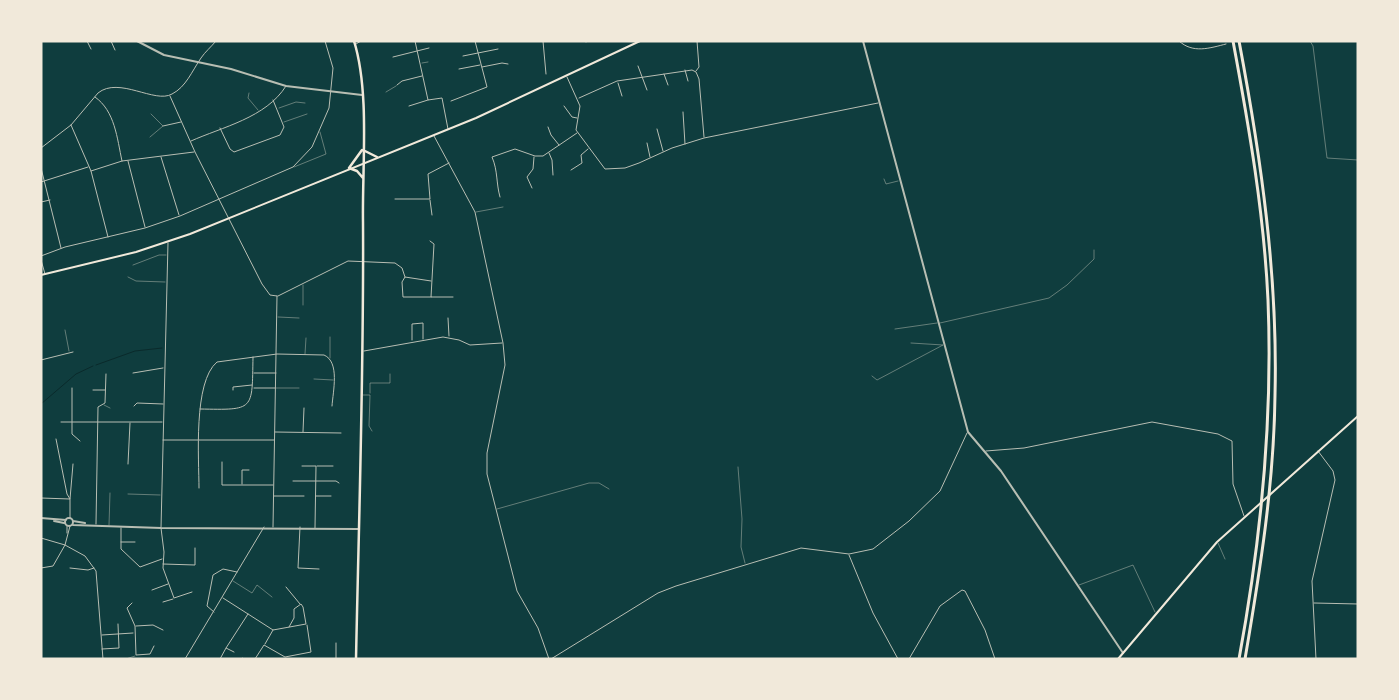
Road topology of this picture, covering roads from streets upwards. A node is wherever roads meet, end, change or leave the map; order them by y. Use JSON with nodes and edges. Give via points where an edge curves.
{"nodes":[{"id":1,"x":87,"y":41,"type":"edge"},
{"id":2,"x":111,"y":41,"type":"edge"},
{"id":3,"x":137,"y":41,"type":"edge"},
{"id":4,"x":216,"y":41,"type":"edge"},
{"id":5,"x":324,"y":41,"type":"edge"},
{"id":6,"x":361,"y":41,"type":"edge"},
{"id":7,"x":415,"y":41,"type":"edge"},
{"id":8,"x":475,"y":41,"type":"edge"},
{"id":9,"x":543,"y":41,"type":"edge"},
{"id":10,"x":640,"y":41,"type":"edge"},
{"id":11,"x":697,"y":41,"type":"edge"},
{"id":12,"x":863,"y":41,"type":"edge"},
{"id":13,"x":1180,"y":41,"type":"edge"},
{"id":14,"x":1233,"y":41,"type":"edge"},
{"id":15,"x":1241,"y":41,"type":"edge"},
{"id":16,"x":354,"y":43,"type":"edge"},
{"id":17,"x":1226,"y":44,"type":"road end"},
{"id":18,"x":429,"y":48,"type":"dead end"},
{"id":19,"x":91,"y":49,"type":"dead end"},
{"id":20,"x":498,"y":49,"type":"dead end"},
{"id":21,"x":115,"y":50,"type":"dead end"},
{"id":22,"x":417,"y":51,"type":"junction"},
{"id":23,"x":478,"y":53,"type":"junction"},
{"id":24,"x":462,"y":56,"type":"dead end"},
{"id":25,"x":393,"y":57,"type":"dead end"},
{"id":26,"x":199,"y":61,"type":"junction"},
{"id":27,"x":508,"y":64,"type":"dead end"},
{"id":28,"x":481,"y":66,"type":"junction"},
{"id":29,"x":638,"y":66,"type":"dead end"},
{"id":30,"x":459,"y":69,"type":"dead end"},
{"id":31,"x":684,"y":70,"type":"junction"},
{"id":32,"x":696,"y":72,"type":"junction"},
{"id":33,"x":546,"y":74,"type":"dead end"},
{"id":34,"x":664,"y":74,"type":"junction"},
{"id":35,"x":423,"y":76,"type":"junction"},
{"id":36,"x":567,"y":76,"type":"junction"},
{"id":37,"x":642,"y":77,"type":"junction"},
{"id":38,"x":617,"y":81,"type":"junction"},
{"id":39,"x":688,"y":81,"type":"dead end"},
{"id":40,"x":397,"y":85,"type":"road end"},
{"id":41,"x":668,"y":85,"type":"dead end"},
{"id":42,"x":286,"y":86,"type":"junction"},
{"id":43,"x":647,"y":90,"type":"dead end"},
{"id":44,"x":332,"y":93,"type":"junction"},
{"id":45,"x":362,"y":95,"type":"junction"},
{"id":46,"x":95,"y":96,"type":"junction"},
{"id":47,"x":170,"y":96,"type":"junction"},
{"id":48,"x":622,"y":96,"type":"dead end"},
{"id":49,"x":578,"y":98,"type":"junction"},
{"id":50,"x":273,"y":100,"type":"junction"},
{"id":51,"x":428,"y":100,"type":"junction"},
{"id":52,"x":451,"y":100,"type":"dead end"},
{"id":53,"x":879,"y":103,"type":"junction"},
{"id":54,"x":409,"y":106,"type":"dead end"},
{"id":55,"x":564,"y":106,"type":"dead end"},
{"id":56,"x":683,"y":112,"type":"dead end"},
{"id":57,"x":578,"y":118,"type":"junction"},
{"id":58,"x":181,"y":122,"type":"junction"},
{"id":59,"x":70,"y":124,"type":"junction"},
{"id":60,"x":163,"y":126,"type":"road end"},
{"id":61,"x":548,"y":127,"type":"dead end"},
{"id":62,"x":220,"y":128,"type":"junction"},
{"id":63,"x":448,"y":129,"type":"junction"},
{"id":64,"x":657,"y":129,"type":"dead end"},
{"id":65,"x":578,"y":132,"type":"junction"},
{"id":66,"x":434,"y":135,"type":"junction"},
{"id":67,"x":704,"y":138,"type":"junction"},
{"id":68,"x":190,"y":141,"type":"junction"},
{"id":69,"x":647,"y":143,"type":"dead end"},
{"id":70,"x":685,"y":144,"type":"junction"},
{"id":71,"x":559,"y":145,"type":"junction"},
{"id":72,"x":41,"y":148,"type":"edge"},
{"id":73,"x":588,"y":148,"type":"junction"},
{"id":74,"x":362,"y":149,"type":"junction"},
{"id":75,"x":195,"y":152,"type":"junction"},
{"id":76,"x":663,"y":152,"type":"junction"},
{"id":77,"x":548,"y":153,"type":"junction"},
{"id":78,"x":161,"y":156,"type":"junction"},
{"id":79,"x":534,"y":156,"type":"junction"},
{"id":80,"x":377,"y":157,"type":"junction"},
{"id":81,"x":651,"y":158,"type":"junction"},
{"id":82,"x":128,"y":160,"type":"junction"},
{"id":83,"x":122,"y":161,"type":"junction"},
{"id":84,"x":363,"y":162,"type":"junction"},
{"id":85,"x":449,"y":163,"type":"junction"},
{"id":86,"x":89,"y":167,"type":"junction"},
{"id":87,"x":41,"y":168,"type":"edge"},
{"id":88,"x":350,"y":168,"type":"junction"},
{"id":89,"x":571,"y":170,"type":"dead end"},
{"id":90,"x":90,"y":171,"type":"junction"},
{"id":91,"x":553,"y":175,"type":"dead end"},
{"id":92,"x":363,"y":178,"type":"junction"},
{"id":93,"x":46,"y":181,"type":"junction"},
{"id":94,"x":41,"y":182,"type":"edge"},
{"id":95,"x":532,"y":188,"type":"dead end"},
{"id":96,"x":500,"y":197,"type":"dead end"},
{"id":97,"x":219,"y":198,"type":"junction"},
{"id":98,"x":395,"y":199,"type":"dead end"},
{"id":99,"x":430,"y":199,"type":"junction"},
{"id":100,"x":51,"y":200,"type":"junction"},
{"id":101,"x":41,"y":202,"type":"edge"},
{"id":102,"x":432,"y":215,"type":"dead end"},
{"id":103,"x":180,"y":216,"type":"junction"},
{"id":104,"x":229,"y":219,"type":"junction"},
{"id":105,"x":145,"y":228,"type":"junction"},
{"id":106,"x":108,"y":238,"type":"junction"},
{"id":107,"x":430,"y":241,"type":"dead end"},
{"id":108,"x":168,"y":243,"type":"junction"},
{"id":109,"x":62,"y":248,"type":"junction"},
{"id":110,"x":41,"y":256,"type":"edge"},
{"id":111,"x":41,"y":260,"type":"edge"},
{"id":112,"x":363,"y":261,"type":"junction"},
{"id":113,"x":43,"y":274,"type":"edge"},
{"id":114,"x":405,"y":277,"type":"junction"},
{"id":115,"x":432,"y":282,"type":"junction"},
{"id":116,"x":277,"y":296,"type":"junction"},
{"id":117,"x":431,"y":297,"type":"junction"},
{"id":118,"x":453,"y":297,"type":"dead end"},
{"id":119,"x":448,"y":318,"type":"dead end"},
{"id":120,"x":449,"y":337,"type":"junction"},
{"id":121,"x":424,"y":340,"type":"junction"},
{"id":122,"x":412,"y":342,"type":"junction"},
{"id":123,"x":503,"y":343,"type":"junction"},
{"id":124,"x":363,"y":351,"type":"junction"},
{"id":125,"x":73,"y":352,"type":"dead end"},
{"id":126,"x":277,"y":354,"type":"junction"},
{"id":127,"x":253,"y":356,"type":"junction"},
{"id":128,"x":41,"y":360,"type":"edge"},
{"id":129,"x":164,"y":368,"type":"junction"},
{"id":130,"x":133,"y":373,"type":"dead end"},
{"id":131,"x":253,"y":373,"type":"junction"},
{"id":132,"x":276,"y":373,"type":"junction"},
{"id":133,"x":106,"y":374,"type":"dead end"},
{"id":134,"x":253,"y":386,"type":"junction"},
{"id":135,"x":72,"y":388,"type":"dead end"},
{"id":136,"x":276,"y":388,"type":"junction"},
{"id":137,"x":93,"y":390,"type":"dead end"},
{"id":138,"x":105,"y":390,"type":"junction"},
{"id":139,"x":233,"y":390,"type":"dead end"},
{"id":140,"x":164,"y":404,"type":"junction"},
{"id":141,"x":134,"y":406,"type":"dead end"},
{"id":142,"x":332,"y":406,"type":"dead end"},
{"id":143,"x":304,"y":408,"type":"dead end"},
{"id":144,"x":200,"y":409,"type":"junction"},
{"id":145,"x":1358,"y":416,"type":"edge"},
{"id":146,"x":61,"y":422,"type":"dead end"},
{"id":147,"x":72,"y":422,"type":"junction"},
{"id":148,"x":97,"y":422,"type":"junction"},
{"id":149,"x":130,"y":422,"type":"junction"},
{"id":150,"x":163,"y":422,"type":"junction"},
{"id":151,"x":275,"y":432,"type":"junction"},
{"id":152,"x":968,"y":432,"type":"junction"},
{"id":153,"x":303,"y":433,"type":"junction"},
{"id":154,"x":341,"y":433,"type":"dead end"},
{"id":155,"x":56,"y":439,"type":"dead end"},
{"id":156,"x":163,"y":440,"type":"junction"},
{"id":157,"x":199,"y":440,"type":"junction"},
{"id":158,"x":275,"y":440,"type":"junction"},
{"id":159,"x":80,"y":441,"type":"dead end"},
{"id":160,"x":986,"y":451,"type":"junction"},
{"id":161,"x":1318,"y":451,"type":"junction"},
{"id":162,"x":222,"y":462,"type":"dead end"},
{"id":163,"x":73,"y":464,"type":"dead end"},
{"id":164,"x":128,"y":464,"type":"dead end"},
{"id":165,"x":302,"y":466,"type":"dead end"},
{"id":166,"x":316,"y":466,"type":"junction"},
{"id":167,"x":333,"y":466,"type":"dead end"},
{"id":168,"x":237,"y":470,"type":"dead end"},
{"id":169,"x":242,"y":470,"type":"junction"},
{"id":170,"x":248,"y":470,"type":"dead end"},
{"id":171,"x":293,"y":481,"type":"dead end"},
{"id":172,"x":316,"y":481,"type":"junction"},
{"id":173,"x":340,"y":483,"type":"dead end"},
{"id":174,"x":242,"y":485,"type":"junction"},
{"id":175,"x":274,"y":485,"type":"junction"},
{"id":176,"x":199,"y":488,"type":"dead end"},
{"id":177,"x":66,"y":490,"type":"junction"},
{"id":178,"x":72,"y":490,"type":"junction"},
{"id":179,"x":273,"y":496,"type":"junction"},
{"id":180,"x":304,"y":496,"type":"dead end"},
{"id":181,"x":316,"y":496,"type":"junction"},
{"id":182,"x":331,"y":496,"type":"dead end"},
{"id":183,"x":41,"y":498,"type":"edge"},
{"id":184,"x":70,"y":499,"type":"junction"},
{"id":185,"x":1244,"y":516,"type":"junction"},
{"id":186,"x":41,"y":518,"type":"edge"},
{"id":187,"x":70,"y":518,"type":"junction"},
{"id":188,"x":73,"y":521,"type":"junction"},
{"id":189,"x":68,"y":524,"type":"junction"},
{"id":190,"x":87,"y":524,"type":"junction"},
{"id":191,"x":96,"y":524,"type":"junction"},
{"id":192,"x":121,"y":526,"type":"junction"},
{"id":193,"x":264,"y":527,"type":"junction"},
{"id":194,"x":273,"y":527,"type":"junction"},
{"id":195,"x":300,"y":527,"type":"junction"},
{"id":196,"x":161,"y":528,"type":"junction"},
{"id":197,"x":315,"y":528,"type":"junction"},
{"id":198,"x":359,"y":529,"type":"junction"},
{"id":199,"x":41,"y":538,"type":"edge"},
{"id":200,"x":121,"y":542,"type":"junction"},
{"id":201,"x":135,"y":542,"type":"dead end"},
{"id":202,"x":65,"y":545,"type":"junction"},
{"id":203,"x":195,"y":548,"type":"dead end"},
{"id":204,"x":849,"y":554,"type":"junction"},
{"id":205,"x":163,"y":559,"type":"junction"},
{"id":206,"x":163,"y":564,"type":"junction"},
{"id":207,"x":41,"y":568,"type":"edge"},
{"id":208,"x":70,"y":568,"type":"dead end"},
{"id":209,"x":95,"y":568,"type":"junction"},
{"id":210,"x":318,"y":569,"type":"dead end"},
{"id":211,"x":238,"y":573,"type":"junction"},
{"id":212,"x":168,"y":584,"type":"junction"},
{"id":213,"x":286,"y":587,"type":"dead end"},
{"id":214,"x":152,"y":590,"type":"dead end"},
{"id":215,"x":192,"y":592,"type":"dead end"},
{"id":216,"x":174,"y":598,"type":"junction"},
{"id":217,"x":223,"y":598,"type":"junction"},
{"id":218,"x":132,"y":602,"type":"dead end"},
{"id":219,"x":163,"y":602,"type":"dead end"},
{"id":220,"x":1314,"y":603,"type":"junction"},
{"id":221,"x":301,"y":604,"type":"junction"},
{"id":222,"x":1358,"y":604,"type":"edge"},
{"id":223,"x":214,"y":612,"type":"junction"},
{"id":224,"x":248,"y":614,"type":"junction"},
{"id":225,"x":118,"y":624,"type":"dead end"},
{"id":226,"x":306,"y":624,"type":"junction"},
{"id":227,"x":135,"y":626,"type":"junction"},
{"id":228,"x":289,"y":627,"type":"junction"},
{"id":229,"x":164,"y":630,"type":"dead end"},
{"id":230,"x":273,"y":630,"type":"junction"},
{"id":231,"x":134,"y":633,"type":"junction"},
{"id":232,"x":118,"y":634,"type":"junction"},
{"id":233,"x":101,"y":635,"type":"junction"},
{"id":234,"x":336,"y":643,"type":"dead end"},
{"id":235,"x":264,"y":645,"type":"junction"},
{"id":236,"x":154,"y":646,"type":"dead end"},
{"id":237,"x":226,"y":648,"type":"junction"},
{"id":238,"x":102,"y":649,"type":"junction"},
{"id":239,"x":234,"y":652,"type":"dead end"},
{"id":240,"x":1123,"y":653,"type":"junction"},
{"id":241,"x":294,"y":655,"type":"junction"},
{"id":242,"x":285,"y":658,"type":"edge"},
{"id":243,"x":103,"y":659,"type":"edge"},
{"id":244,"x":185,"y":659,"type":"edge"},
{"id":245,"x":220,"y":659,"type":"edge"},
{"id":246,"x":255,"y":659,"type":"edge"},
{"id":247,"x":294,"y":659,"type":"edge"},
{"id":248,"x":336,"y":659,"type":"edge"},
{"id":249,"x":356,"y":659,"type":"edge"},
{"id":250,"x":550,"y":659,"type":"edge"},
{"id":251,"x":898,"y":659,"type":"edge"},
{"id":252,"x":909,"y":659,"type":"edge"},
{"id":253,"x":995,"y":659,"type":"edge"},
{"id":254,"x":1118,"y":659,"type":"edge"},
{"id":255,"x":1239,"y":659,"type":"edge"},
{"id":256,"x":1245,"y":659,"type":"edge"},
{"id":257,"x":1316,"y":659,"type":"edge"}],
"edges":[{"from":1,"to":19,"type":"street"},
{"from":2,"to":21,"type":"street"},
{"from":3,"to":26,"type":"street","via":[[164,55]]},
{"from":4,"to":26,"type":"street"},
{"from":5,"to":44,"type":"street","via":[[333,68]]},
{"from":6,"to":16,"type":"street"},
{"from":7,"to":22,"type":"street"},
{"from":8,"to":23,"type":"street"},
{"from":9,"to":33,"type":"street"},
{"from":10,"to":36,"type":"main road"},
{"from":11,"to":32,"type":"street","via":[[699,67]]},
{"from":12,"to":53,"type":"street"},
{"from":13,"to":17,"type":"street","via":[[1198,50]]},
{"from":14,"to":255,"type":"highway","via":[[1263,229],[1270,359],[1263,501]]},
{"from":15,"to":256,"type":"highway","via":[[1266,204],[1276,395],[1270,496]]},
{"from":16,"to":45,"type":"main road","via":[[360,63]]},
{"from":18,"to":22,"type":"street"},
{"from":20,"to":23,"type":"street"},
{"from":22,"to":25,"type":"street"},
{"from":22,"to":35,"type":"street"},
{"from":23,"to":24,"type":"street"},
{"from":23,"to":28,"type":"street"},
{"from":26,"to":42,"type":"street"},
{"from":26,"to":47,"type":"street","via":[[188,80]]},
{"from":27,"to":28,"type":"street"},
{"from":28,"to":30,"type":"street"},
{"from":28,"to":52,"type":"street","via":[[487,86]]},
{"from":29,"to":37,"type":"street"},
{"from":31,"to":32,"type":"street"},
{"from":31,"to":34,"type":"street"},
{"from":31,"to":39,"type":"street"},
{"from":32,"to":67,"type":"street"},
{"from":34,"to":37,"type":"street"},
{"from":34,"to":41,"type":"street"},
{"from":35,"to":40,"type":"street"},
{"from":35,"to":51,"type":"street"},
{"from":36,"to":49,"type":"street"},
{"from":36,"to":63,"type":"main road"},
{"from":37,"to":38,"type":"street"},
{"from":37,"to":43,"type":"street"},
{"from":38,"to":48,"type":"street"},
{"from":38,"to":49,"type":"street"},
{"from":42,"to":44,"type":"street"},
{"from":42,"to":50,"type":"street"},
{"from":44,"to":45,"type":"street"},
{"from":44,"to":97,"type":"street","via":[[320,132],[312,147],[293,167]]},
{"from":45,"to":74,"type":"main road"},
{"from":46,"to":47,"type":"street","via":[[100,91],[113,88]]},
{"from":46,"to":59,"type":"street"},
{"from":46,"to":83,"type":"street","via":[[112,119]]},
{"from":47,"to":58,"type":"street"},
{"from":49,"to":57,"type":"street"},
{"from":50,"to":62,"type":"street","via":[[259,112]]},
{"from":50,"to":62,"type":"street","via":[[284,129],[280,135],[236,152],[230,149]]},
{"from":51,"to":54,"type":"street"},
{"from":51,"to":63,"type":"street","via":[[442,98]]},
{"from":53,"to":67,"type":"street"},
{"from":53,"to":152,"type":"street"},
{"from":55,"to":57,"type":"street","via":[[572,117]]},
{"from":56,"to":70,"type":"street"},
{"from":57,"to":65,"type":"street"},
{"from":58,"to":60,"type":"street"},
{"from":58,"to":68,"type":"street"},
{"from":59,"to":72,"type":"street"},
{"from":59,"to":86,"type":"street"},
{"from":61,"to":71,"type":"street"},
{"from":62,"to":68,"type":"street"},
{"from":63,"to":66,"type":"main road"},
{"from":64,"to":76,"type":"street"},
{"from":65,"to":71,"type":"street"},
{"from":65,"to":73,"type":"street"},
{"from":66,"to":80,"type":"main road"},
{"from":66,"to":85,"type":"street"},
{"from":67,"to":70,"type":"street"},
{"from":68,"to":75,"type":"street"},
{"from":69,"to":81,"type":"street"},
{"from":70,"to":76,"type":"street"},
{"from":71,"to":77,"type":"street"},
{"from":73,"to":81,"type":"street","via":[[605,168],[625,168]]},
{"from":73,"to":89,"type":"street","via":[[581,155],[582,163]]},
{"from":74,"to":80,"type":"main road"},
{"from":74,"to":84,"type":"main road"},
{"from":74,"to":88,"type":"main road"},
{"from":75,"to":78,"type":"street"},
{"from":75,"to":97,"type":"street"},
{"from":76,"to":81,"type":"street"},
{"from":77,"to":79,"type":"street"},
{"from":77,"to":91,"type":"street"},
{"from":78,"to":82,"type":"street"},
{"from":78,"to":103,"type":"street"},
{"from":79,"to":95,"type":"street","via":[[533,169],[527,177]]},
{"from":79,"to":96,"type":"street","via":[[516,149],[492,157],[498,171],[496,181]]},
{"from":80,"to":84,"type":"main road"},
{"from":82,"to":83,"type":"street"},
{"from":82,"to":105,"type":"street"},
{"from":83,"to":90,"type":"street"},
{"from":84,"to":88,"type":"main road"},
{"from":84,"to":92,"type":"main road"},
{"from":85,"to":99,"type":"street","via":[[428,174]]},
{"from":85,"to":123,"type":"street","via":[[475,212]]},
{"from":86,"to":90,"type":"street"},
{"from":86,"to":93,"type":"street"},
{"from":87,"to":93,"type":"street"},
{"from":88,"to":92,"type":"main road"},
{"from":88,"to":104,"type":"main road"},
{"from":90,"to":106,"type":"street"},
{"from":92,"to":112,"type":"main road"},
{"from":93,"to":94,"type":"street"},
{"from":93,"to":100,"type":"street"},
{"from":97,"to":103,"type":"street"},
{"from":97,"to":104,"type":"street"},
{"from":98,"to":99,"type":"street"},
{"from":99,"to":102,"type":"street"},
{"from":100,"to":101,"type":"street"},
{"from":100,"to":109,"type":"street"},
{"from":103,"to":105,"type":"street"},
{"from":104,"to":108,"type":"main road"},
{"from":104,"to":116,"type":"street","via":[[266,291]]},
{"from":105,"to":106,"type":"street"},
{"from":106,"to":109,"type":"street"},
{"from":107,"to":115,"type":"street","via":[[434,244]]},
{"from":108,"to":113,"type":"main road"},
{"from":108,"to":129,"type":"street"},
{"from":109,"to":110,"type":"street"},
{"from":111,"to":113,"type":"street"},
{"from":112,"to":114,"type":"street","via":[[395,263],[402,268]]},
{"from":112,"to":116,"type":"street","via":[[343,263]]},
{"from":112,"to":124,"type":"main road"},
{"from":114,"to":115,"type":"street"},
{"from":114,"to":117,"type":"street","via":[[403,297]]},
{"from":115,"to":117,"type":"street"},
{"from":116,"to":126,"type":"street"},
{"from":117,"to":118,"type":"street"},
{"from":119,"to":120,"type":"street"},
{"from":120,"to":121,"type":"street"},
{"from":120,"to":123,"type":"street","via":[[470,345]]},
{"from":121,"to":122,"type":"street"},
{"from":121,"to":122,"type":"street","via":[[423,323],[417,323],[412,324]]},
{"from":122,"to":124,"type":"street"},
{"from":123,"to":250,"type":"street","via":[[504,365],[486,458],[495,509],[517,591],[538,628]]},
{"from":124,"to":198,"type":"main road"},
{"from":125,"to":128,"type":"street"},
{"from":126,"to":127,"type":"street"},
{"from":126,"to":132,"type":"street"},
{"from":126,"to":142,"type":"street","via":[[322,354],[330,358],[334,365]]},
{"from":127,"to":131,"type":"street"},
{"from":127,"to":144,"type":"street","via":[[214,364],[206,380]]},
{"from":129,"to":130,"type":"street"},
{"from":129,"to":140,"type":"street"},
{"from":131,"to":132,"type":"street"},
{"from":131,"to":134,"type":"street"},
{"from":132,"to":136,"type":"street"},
{"from":133,"to":138,"type":"street"},
{"from":134,"to":136,"type":"street"},
{"from":134,"to":139,"type":"street","via":[[233,387]]},
{"from":134,"to":144,"type":"street","via":[[252,399],[244,408]]},
{"from":135,"to":147,"type":"street"},
{"from":136,"to":151,"type":"street"},
{"from":137,"to":138,"type":"street"},
{"from":138,"to":148,"type":"street","via":[[104,404],[98,406]]},
{"from":140,"to":141,"type":"street","via":[[137,403]]},
{"from":140,"to":150,"type":"street"},
{"from":143,"to":153,"type":"street"},
{"from":144,"to":157,"type":"street"},
{"from":145,"to":161,"type":"main road"},
{"from":146,"to":147,"type":"street"},
{"from":147,"to":148,"type":"street"},
{"from":147,"to":159,"type":"street","via":[[72,434]]},
{"from":148,"to":149,"type":"street"},
{"from":148,"to":191,"type":"street"},
{"from":149,"to":150,"type":"street"},
{"from":149,"to":164,"type":"street"},
{"from":150,"to":156,"type":"street"},
{"from":151,"to":153,"type":"street"},
{"from":151,"to":158,"type":"street"},
{"from":152,"to":160,"type":"street"},
{"from":152,"to":204,"type":"street","via":[[937,494],[878,546]]},
{"from":153,"to":154,"type":"street"},
{"from":155,"to":177,"type":"street"},
{"from":156,"to":157,"type":"street"},
{"from":156,"to":196,"type":"street"},
{"from":157,"to":158,"type":"street"},
{"from":157,"to":176,"type":"street"},
{"from":158,"to":175,"type":"street"},
{"from":160,"to":185,"type":"street","via":[[1024,448],[1152,422],[1227,436],[1232,441],[1233,484]]},
{"from":160,"to":240,"type":"street"},
{"from":161,"to":185,"type":"main road"},
{"from":161,"to":220,"type":"street","via":[[1333,471],[1335,480],[1314,570]]},
{"from":162,"to":174,"type":"street","via":[[222,485]]},
{"from":163,"to":178,"type":"street"},
{"from":165,"to":166,"type":"street"},
{"from":166,"to":167,"type":"street"},
{"from":166,"to":172,"type":"street"},
{"from":168,"to":169,"type":"street"},
{"from":169,"to":170,"type":"street"},
{"from":169,"to":174,"type":"street"},
{"from":171,"to":172,"type":"street"},
{"from":172,"to":173,"type":"street"},
{"from":172,"to":181,"type":"street"},
{"from":174,"to":175,"type":"street"},
{"from":175,"to":179,"type":"street"},
{"from":177,"to":178,"type":"street"},
{"from":177,"to":184,"type":"street"},
{"from":178,"to":184,"type":"street"},
{"from":179,"to":180,"type":"street"},
{"from":179,"to":194,"type":"street"},
{"from":181,"to":182,"type":"street"},
{"from":181,"to":197,"type":"street"},
{"from":183,"to":184,"type":"street"},
{"from":184,"to":187,"type":"street"},
{"from":185,"to":240,"type":"main road","via":[[1217,542]]},
{"from":186,"to":189,"type":"street"},
{"from":187,"to":188,"type":"street"},
{"from":187,"to":189,"type":"street"},
{"from":188,"to":189,"type":"street"},
{"from":188,"to":190,"type":"street"},
{"from":189,"to":190,"type":"street"},
{"from":189,"to":202,"type":"street"},
{"from":190,"to":191,"type":"street"},
{"from":191,"to":192,"type":"street"},
{"from":192,"to":196,"type":"street"},
{"from":192,"to":200,"type":"street"},
{"from":193,"to":194,"type":"street"},
{"from":193,"to":196,"type":"street"},
{"from":193,"to":211,"type":"street"},
{"from":194,"to":195,"type":"street"},
{"from":195,"to":197,"type":"street"},
{"from":195,"to":210,"type":"street","via":[[298,568]]},
{"from":196,"to":205,"type":"street"},
{"from":197,"to":198,"type":"street"},
{"from":198,"to":249,"type":"main road"},
{"from":199,"to":202,"type":"street"},
{"from":200,"to":201,"type":"street"},
{"from":200,"to":205,"type":"street","via":[[121,549],[140,567]]},
{"from":202,"to":207,"type":"street","via":[[53,566]]},
{"from":202,"to":209,"type":"street","via":[[85,556]]},
{"from":203,"to":206,"type":"street","via":[[195,565]]},
{"from":204,"to":250,"type":"street","via":[[804,548],[658,593]]},
{"from":204,"to":251,"type":"street","via":[[873,613]]},
{"from":205,"to":206,"type":"street"},
{"from":206,"to":212,"type":"street"},
{"from":208,"to":209,"type":"street"},
{"from":209,"to":233,"type":"street"},
{"from":211,"to":217,"type":"street"},
{"from":211,"to":223,"type":"street","via":[[223,569],[213,575],[207,606]]},
{"from":212,"to":214,"type":"street"},
{"from":212,"to":216,"type":"street"},
{"from":213,"to":221,"type":"street"},
{"from":215,"to":216,"type":"street"},
{"from":216,"to":219,"type":"street"},
{"from":217,"to":223,"type":"street"},
{"from":217,"to":224,"type":"street"},
{"from":218,"to":227,"type":"street","via":[[127,608]]},
{"from":220,"to":222,"type":"street"},
{"from":220,"to":257,"type":"street"},
{"from":221,"to":226,"type":"street"},
{"from":221,"to":228,"type":"street","via":[[294,609]]},
{"from":223,"to":244,"type":"street"},
{"from":224,"to":230,"type":"street"},
{"from":224,"to":237,"type":"street"},
{"from":225,"to":232,"type":"street"},
{"from":226,"to":228,"type":"street"},
{"from":226,"to":241,"type":"street","via":[[311,652]]},
{"from":227,"to":229,"type":"street","via":[[153,625]]},
{"from":227,"to":231,"type":"street"},
{"from":228,"to":230,"type":"street"},
{"from":230,"to":235,"type":"street"},
{"from":231,"to":232,"type":"street"},
{"from":231,"to":236,"type":"street","via":[[136,655],[150,654]]},
{"from":232,"to":233,"type":"street"},
{"from":232,"to":238,"type":"street","via":[[119,648]]},
{"from":233,"to":238,"type":"street"},
{"from":234,"to":248,"type":"street"},
{"from":235,"to":242,"type":"street"},
{"from":235,"to":246,"type":"street"},
{"from":237,"to":239,"type":"street"},
{"from":237,"to":245,"type":"street"},
{"from":238,"to":243,"type":"street"},
{"from":240,"to":254,"type":"main road"},
{"from":241,"to":242,"type":"street"},
{"from":241,"to":247,"type":"street"},
{"from":252,"to":253,"type":"street","via":[[940,606],[962,590],[985,630]]}]}
